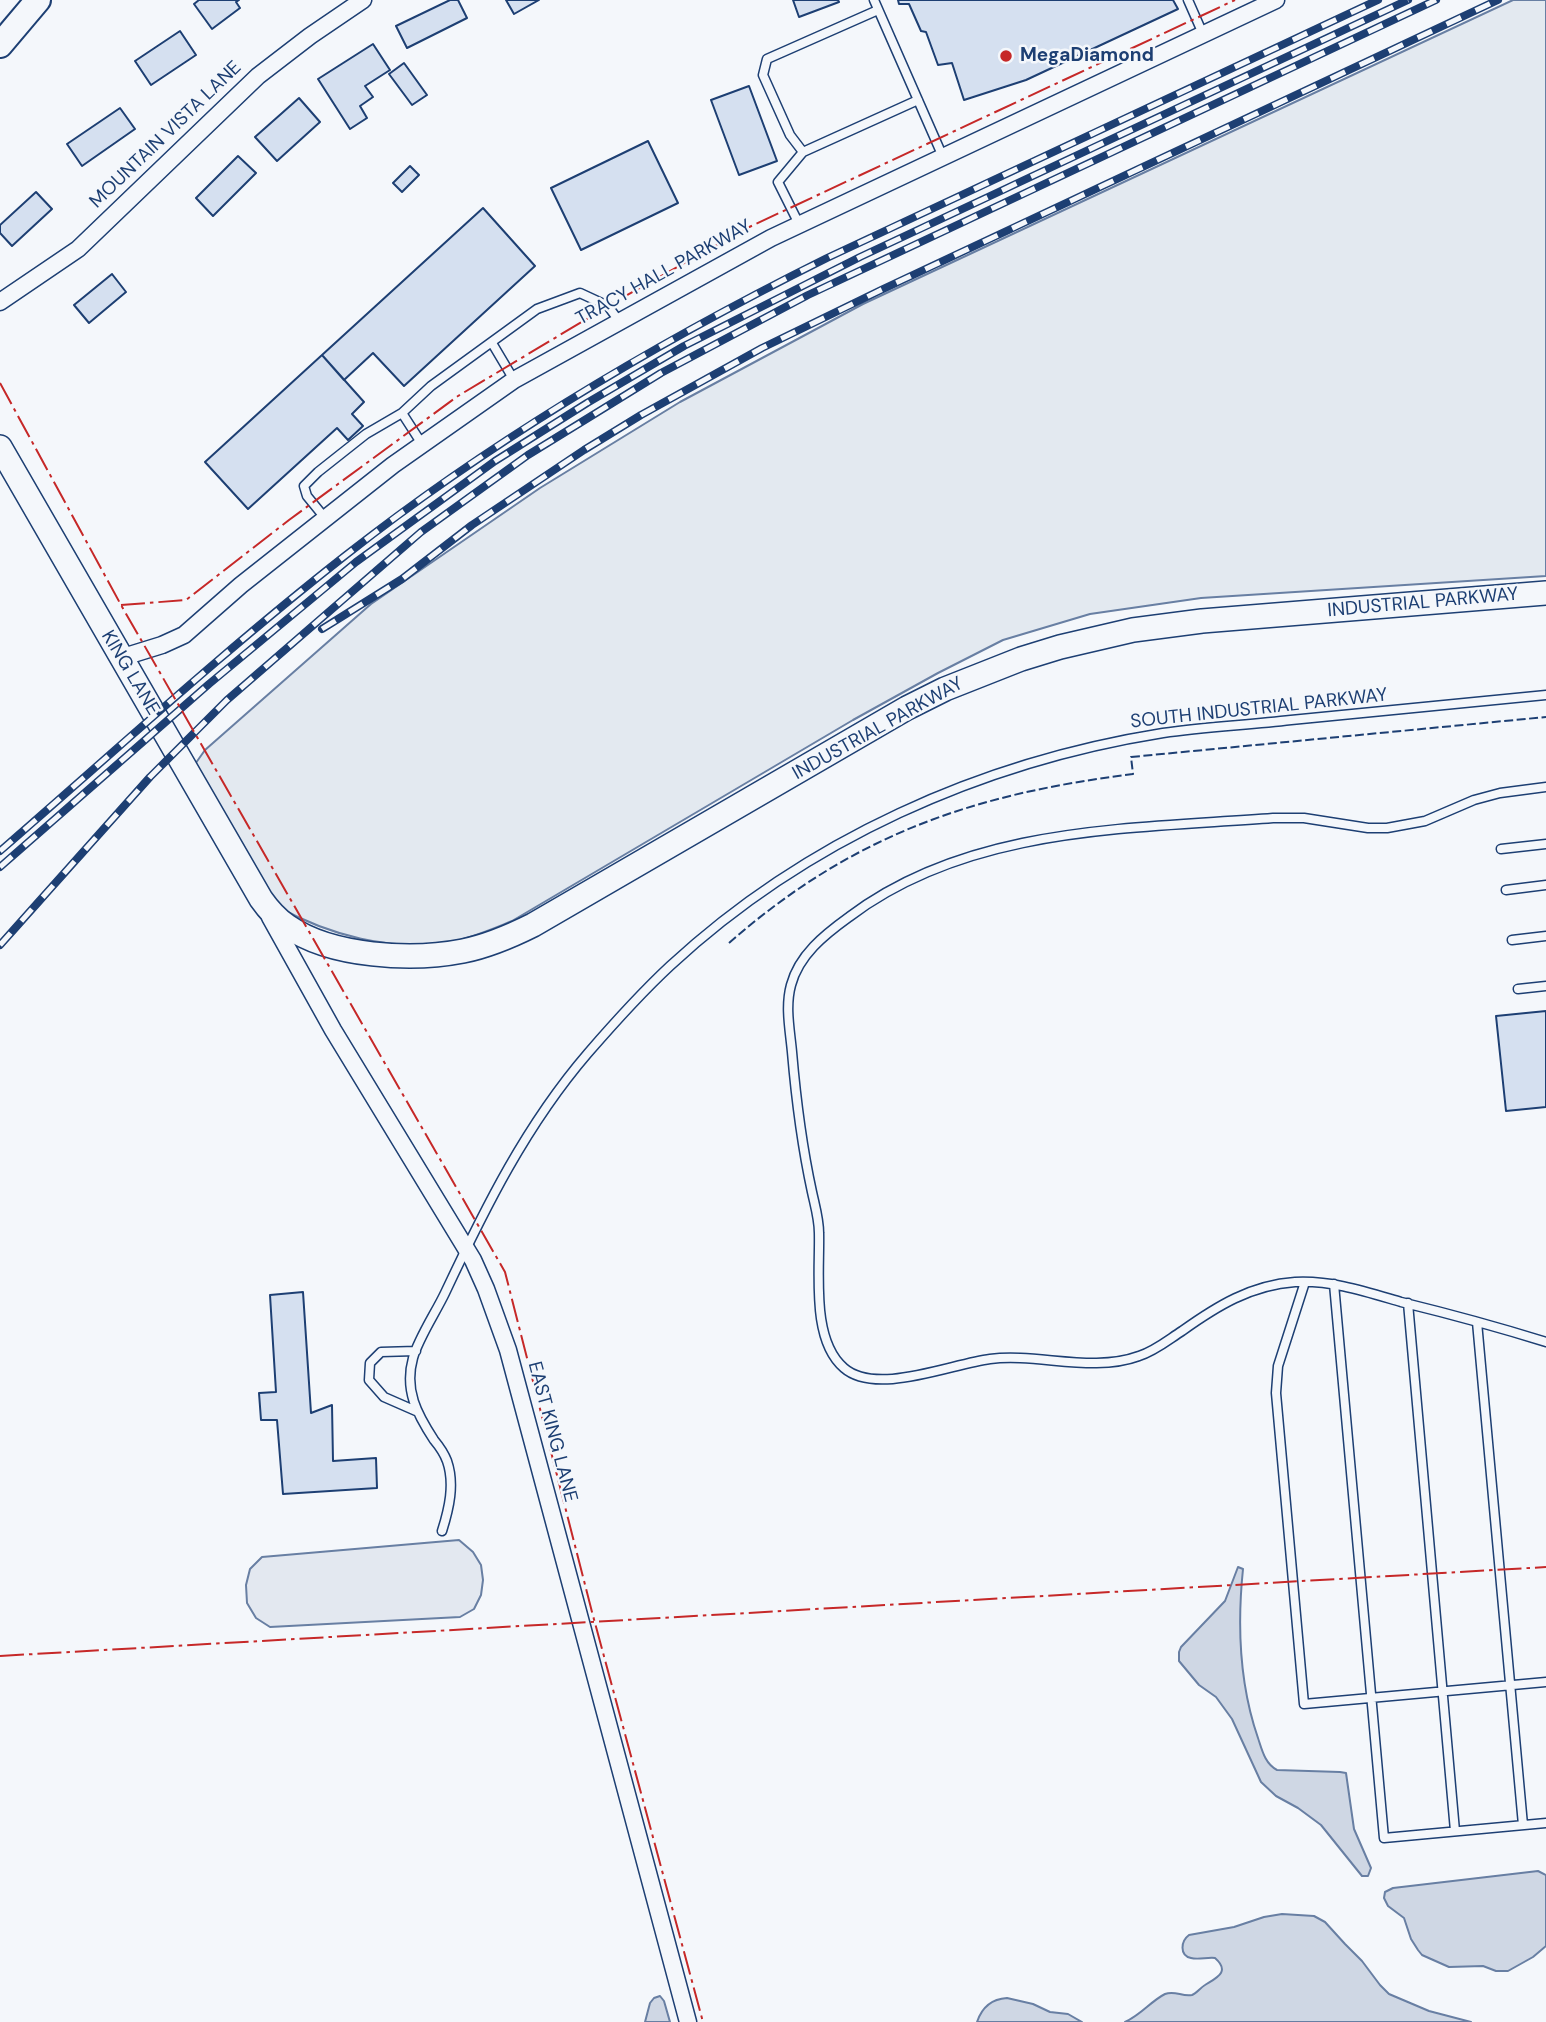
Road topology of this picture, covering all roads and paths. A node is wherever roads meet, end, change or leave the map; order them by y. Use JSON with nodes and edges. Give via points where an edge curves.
{"nodes":[{"id":1,"x":38,"y":0,"type":"edge"},
{"id":2,"x":363,"y":0,"type":"edge"},
{"id":3,"x":874,"y":0,"type":"edge"},
{"id":4,"x":1188,"y":0,"type":"edge"},
{"id":5,"x":1276,"y":0,"type":"edge"},
{"id":6,"x":878,"y":10,"type":"junction"},
{"id":7,"x":1203,"y":34,"type":"junction"},
{"id":8,"x":0,"y":46,"type":"edge"},
{"id":9,"x":918,"y":100,"type":"junction"},
{"id":10,"x":803,"y":152,"type":"junction"},
{"id":11,"x":943,"y":157,"type":"junction"},
{"id":12,"x":799,"y":224,"type":"junction"},
{"id":13,"x":0,"y":302,"type":"edge"},
{"id":14,"x":619,"y":321,"type":"junction"},
{"id":15,"x":492,"y":343,"type":"junction"},
{"id":16,"x":514,"y":380,"type":"junction"},
{"id":17,"x":402,"y":413,"type":"junction"},
{"id":18,"x":422,"y":444,"type":"junction"},
{"id":19,"x":0,"y":447,"type":"edge"},
{"id":20,"x":326,"y":518,"type":"junction"},
{"id":21,"x":1546,"y":593,"type":"edge"},
{"id":22,"x":120,"y":658,"type":"junction"},
{"id":23,"x":1546,"y":695,"type":"edge"},
{"id":24,"x":1546,"y":786,"type":"edge"},
{"id":25,"x":1546,"y":844,"type":"edge"},
{"id":26,"x":1501,"y":849,"type":"dead end"},
{"id":27,"x":1546,"y":885,"type":"edge"},
{"id":28,"x":1506,"y":890,"type":"dead end"},
{"id":29,"x":261,"y":900,"type":"junction"},
{"id":30,"x":1546,"y":936,"type":"edge"},
{"id":31,"x":1512,"y":940,"type":"dead end"},
{"id":32,"x":1546,"y":986,"type":"edge"},
{"id":33,"x":1518,"y":989,"type":"dead end"},
{"id":34,"x":466,"y":1247,"type":"junction"},
{"id":35,"x":1306,"y":1282,"type":"junction"},
{"id":36,"x":1335,"y":1284,"type":"junction"},
{"id":37,"x":1408,"y":1303,"type":"junction"},
{"id":38,"x":1477,"y":1322,"type":"junction"},
{"id":39,"x":1546,"y":1342,"type":"edge"},
{"id":40,"x":416,"y":1351,"type":"junction"},
{"id":41,"x":416,"y":1411,"type":"junction"},
{"id":42,"x":442,"y":1531,"type":"dead end"},
{"id":43,"x":1546,"y":1682,"type":"edge"},
{"id":44,"x":1510,"y":1686,"type":"junction"},
{"id":45,"x":1443,"y":1692,"type":"junction"},
{"id":46,"x":1372,"y":1698,"type":"junction"},
{"id":47,"x":1546,"y":1823,"type":"edge"},
{"id":48,"x":1522,"y":1825,"type":"junction"},
{"id":49,"x":1455,"y":1831,"type":"junction"},
{"id":50,"x":688,"y":2022,"type":"edge"}],
"edges":[{"from":1,"to":8,"type":"main road"},
{"from":2,"to":13,"type":"street","name":"MOUNTAIN VISTA LANE","via":[[258,76],[78,249]]},
{"from":3,"to":6,"type":"lane"},
{"from":4,"to":7,"type":"lane"},
{"from":5,"to":7,"type":"street","name":"TRACY HALL PARKWAY"},
{"from":6,"to":9,"type":"lane"},
{"from":6,"to":10,"type":"lane","via":[[768,59],[762,75]]},
{"from":7,"to":11,"type":"street","name":"TRACY HALL PARKWAY"},
{"from":9,"to":10,"type":"lane"},
{"from":9,"to":11,"type":"lane"},
{"from":10,"to":12,"type":"lane","via":[[778,182]]},
{"from":11,"to":12,"type":"street","name":"TRACY HALL PARKWAY"},
{"from":12,"to":14,"type":"street","name":"TRACY HALL PARKWAY"},
{"from":14,"to":15,"type":"lane","via":[[608,306],[580,293],[537,309]]},
{"from":14,"to":16,"type":"street","name":"TRACY HALL PARKWAY"},
{"from":15,"to":16,"type":"lane"},
{"from":15,"to":17,"type":"lane","via":[[431,386]]},
{"from":16,"to":18,"type":"street","name":"TRACY HALL PARKWAY"},
{"from":17,"to":18,"type":"lane"},
{"from":17,"to":20,"type":"lane","via":[[366,434],[304,486]]},
{"from":18,"to":20,"type":"street","name":"TRACY HALL PARKWAY"},
{"from":19,"to":22,"type":"street","name":"KING LANE"},
{"from":20,"to":22,"type":"street","name":"TRACY HALL PARKWAY","via":[[184,635]]},
{"from":21,"to":29,"type":"street","name":"INDUSTRIAL PARKWAY","via":[[1167,625],[1099,637],[1021,659],[908,708],[533,925],[465,950],[392,956],[333,945],[287,926]]},
{"from":22,"to":29,"type":"street","name":"KING LANE"},
{"from":23,"to":34,"type":"lane","name":"SOUTH INDUSTRIAL PARKWAY","via":[[1140,737],[1004,770],[863,830],[737,910],[646,989],[575,1068],[541,1114]]},
{"from":24,"to":35,"type":"lane","via":[[1474,800],[1406,826],[1368,828],[1273,818],[1084,833],[994,850],[932,869],[885,892],[819,941],[796,971],[788,1013],[804,1154],[818,1218],[820,1307],[829,1348],[850,1373],[879,1381],[993,1359],[1128,1360],[1150,1352],[1245,1293]]},
{"from":25,"to":26,"type":"lane"},
{"from":27,"to":28,"type":"lane"},
{"from":29,"to":34,"type":"street","name":"EAST KING LANE"},
{"from":30,"to":31,"type":"lane"},
{"from":32,"to":33,"type":"lane"},
{"from":34,"to":40,"type":"lane","name":"SOUTH INDUSTRIAL PARKWAY"},
{"from":34,"to":50,"type":"street","name":"EAST KING LANE","via":[[508,1350]]},
{"from":35,"to":36,"type":"lane"},
{"from":35,"to":46,"type":"lane","via":[[1278,1366],[1276,1392],[1304,1704]]},
{"from":36,"to":37,"type":"lane"},
{"from":36,"to":46,"type":"lane"},
{"from":37,"to":38,"type":"lane"},
{"from":37,"to":45,"type":"lane"},
{"from":38,"to":39,"type":"lane"},
{"from":38,"to":44,"type":"lane"},
{"from":40,"to":41,"type":"lane","name":"SOUTH INDUSTRIAL PARKWAY","via":[[410,1377]]},
{"from":40,"to":41,"type":"lane","via":[[381,1352],[370,1363],[369,1380],[384,1397]]},
{"from":41,"to":42,"type":"lane","via":[[446,1458],[451,1503]]},
{"from":43,"to":44,"type":"lane"},
{"from":44,"to":45,"type":"lane"},
{"from":44,"to":48,"type":"lane"},
{"from":45,"to":46,"type":"lane"},
{"from":45,"to":49,"type":"lane"},
{"from":46,"to":49,"type":"lane","via":[[1384,1838]]},
{"from":47,"to":48,"type":"lane"},
{"from":48,"to":49,"type":"lane"}]}
